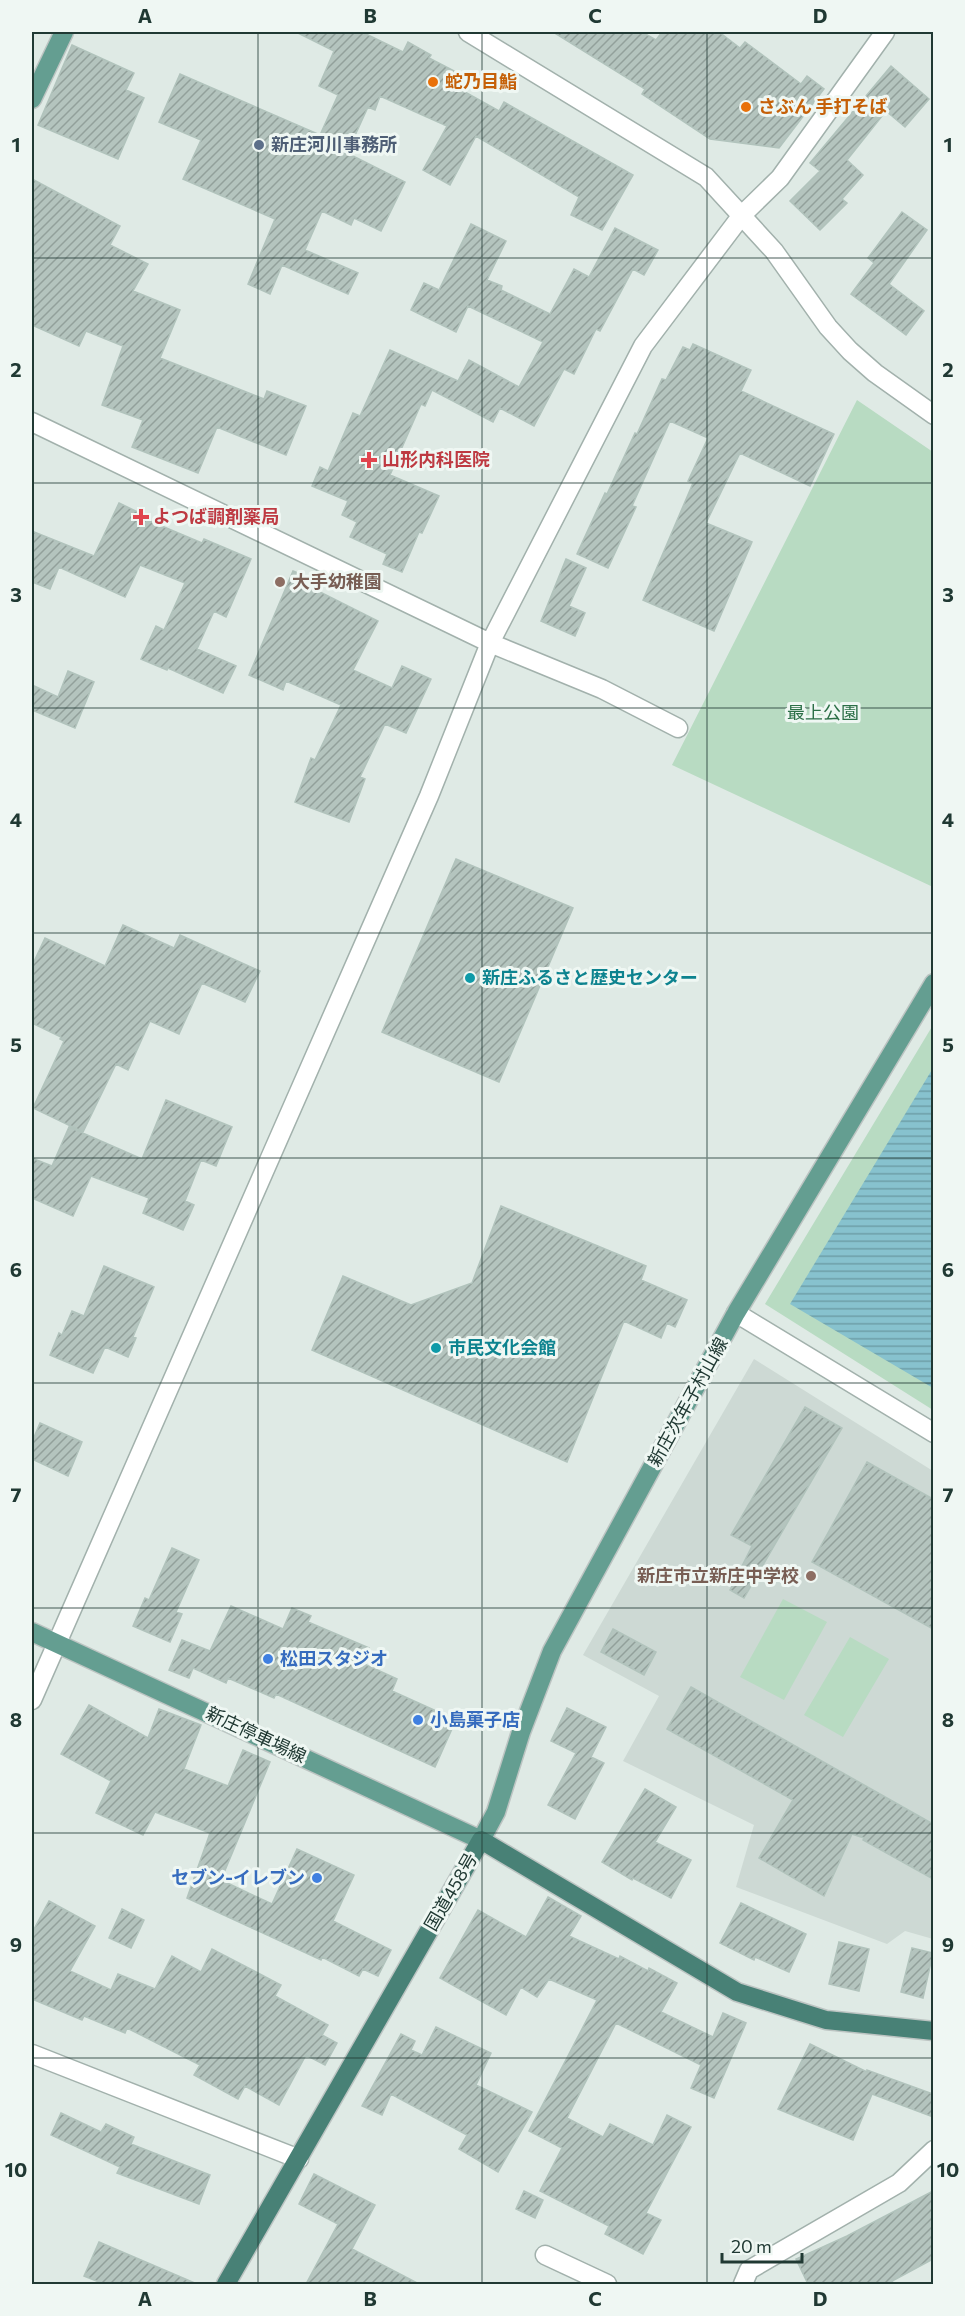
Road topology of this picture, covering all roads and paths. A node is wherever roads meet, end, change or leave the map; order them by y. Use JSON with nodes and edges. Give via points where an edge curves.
{"nodes":[{"id":1,"x":64,"y":32,"type":"edge"},
{"id":2,"x":470,"y":32,"type":"edge"},
{"id":3,"x":885,"y":32,"type":"edge"},
{"id":4,"x":32,"y":99,"type":"edge"},
{"id":5,"x":742,"y":215,"type":"junction"},
{"id":6,"x":933,"y":415,"type":"edge"},
{"id":7,"x":32,"y":422,"type":"edge"},
{"id":8,"x":490,"y":643,"type":"junction"},
{"id":9,"x":678,"y":728,"type":"dead end"},
{"id":10,"x":933,"y":983,"type":"edge"},
{"id":11,"x":736,"y":1313,"type":"junction"},
{"id":12,"x":933,"y":1433,"type":"edge"},
{"id":13,"x":32,"y":1632,"type":"edge"},
{"id":14,"x":56,"y":1642,"type":"junction"},
{"id":15,"x":32,"y":1700,"type":"edge"},
{"id":16,"x":481,"y":1840,"type":"junction"},
{"id":17,"x":933,"y":2031,"type":"edge"},
{"id":18,"x":32,"y":2054,"type":"edge"},
{"id":19,"x":933,"y":2150,"type":"edge"},
{"id":20,"x":298,"y":2159,"type":"junction"},
{"id":21,"x":544,"y":2255,"type":"dead end"},
{"id":22,"x":226,"y":2284,"type":"edge"},
{"id":23,"x":607,"y":2284,"type":"edge"},
{"id":24,"x":743,"y":2284,"type":"edge"}],
"edges":[{"from":1,"to":4,"type":"main road"},
{"from":2,"to":5,"type":"street","via":[[706,177]]},
{"from":3,"to":5,"type":"street","via":[[780,178]]},
{"from":5,"to":6,"type":"street","via":[[774,251],[835,335],[875,373]]},
{"from":5,"to":8,"type":"street","via":[[643,346]]},
{"from":7,"to":8,"type":"street"},
{"from":8,"to":9,"type":"street","via":[[602,689]]},
{"from":8,"to":14,"type":"street","via":[[429,796]]},
{"from":10,"to":11,"type":"main road","name":"新庄次年子村山線"},
{"from":11,"to":12,"type":"street"},
{"from":11,"to":16,"type":"main road","name":"新庄次年子村山線","via":[[552,1651],[496,1812]]},
{"from":13,"to":14,"type":"main road","name":"新庄停車場線"},
{"from":14,"to":15,"type":"street"},
{"from":14,"to":16,"type":"main road","name":"新庄停車場線"},
{"from":16,"to":17,"type":"highway","name":"国道458号","via":[[737,1992],[826,2020]]},
{"from":16,"to":20,"type":"highway","name":"国道458号"},
{"from":18,"to":20,"type":"street"},
{"from":19,"to":24,"type":"street","via":[[899,2183],[750,2270]]},
{"from":20,"to":22,"type":"highway","name":"国道458号"},
{"from":21,"to":23,"type":"street"}]}
